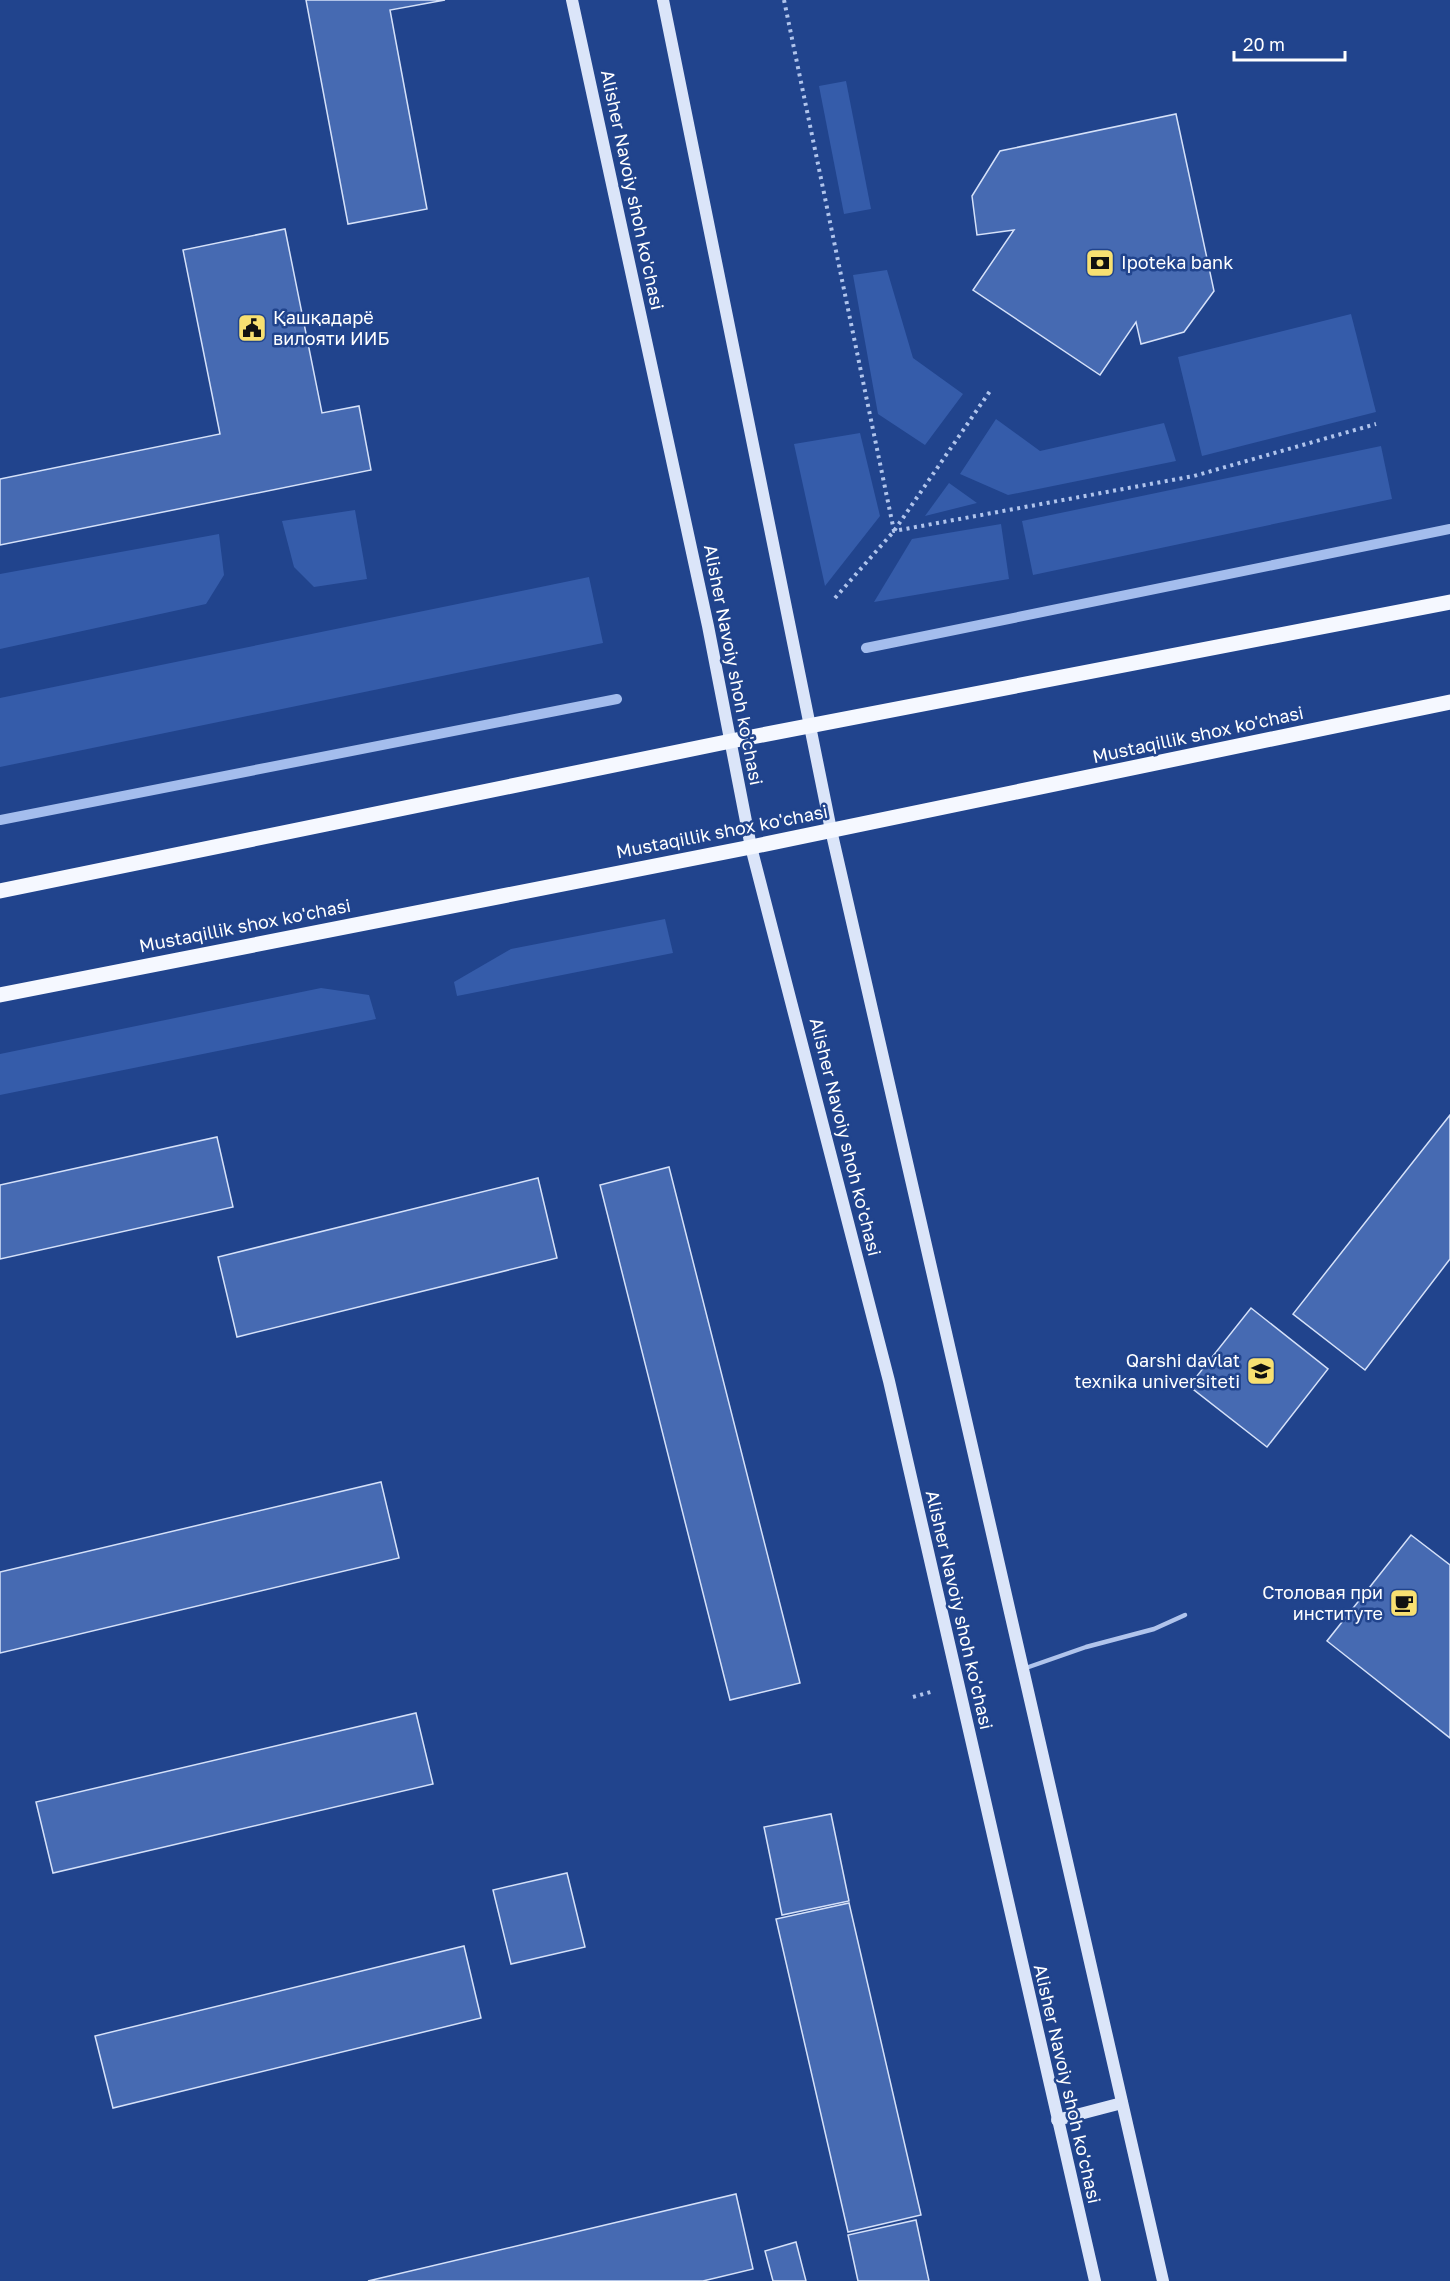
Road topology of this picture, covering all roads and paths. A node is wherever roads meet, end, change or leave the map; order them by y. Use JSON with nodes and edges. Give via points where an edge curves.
{"nodes":[{"id":1,"x":572,"y":0,"type":"edge"},
{"id":2,"x":663,"y":0,"type":"edge"},
{"id":3,"x":784,"y":0,"type":"edge"},
{"id":4,"x":990,"y":391,"type":"dead end"},
{"id":5,"x":1376,"y":424,"type":"dead end"},
{"id":6,"x":894,"y":531,"type":"junction"},
{"id":7,"x":835,"y":598,"type":"dead end"},
{"id":8,"x":1450,"y":602,"type":"edge"},
{"id":9,"x":1450,"y":702,"type":"edge"},
{"id":10,"x":810,"y":726,"type":"junction"},
{"id":11,"x":731,"y":741,"type":"junction"},
{"id":12,"x":831,"y":830,"type":"junction"},
{"id":13,"x":752,"y":847,"type":"junction"},
{"id":14,"x":0,"y":891,"type":"edge"},
{"id":15,"x":0,"y":995,"type":"edge"},
{"id":16,"x":1185,"y":1616,"type":"dead end"},
{"id":17,"x":1023,"y":1669,"type":"junction"},
{"id":18,"x":1122,"y":2103,"type":"junction"},
{"id":19,"x":1057,"y":2120,"type":"junction"},
{"id":20,"x":1095,"y":2281,"type":"edge"},
{"id":21,"x":1163,"y":2281,"type":"edge"}],
"edges":[{"from":1,"to":11,"type":"main road","name":"Alisher Navoiy shoh ko'chasi"},
{"from":2,"to":10,"type":"main road"},
{"from":3,"to":6,"type":"path"},
{"from":4,"to":6,"type":"path"},
{"from":5,"to":6,"type":"path","via":[[1194,476]]},
{"from":6,"to":7,"type":"path"},
{"from":8,"to":10,"type":"main road"},
{"from":9,"to":12,"type":"main road","name":"Mustaqillik shox ko'chasi"},
{"from":10,"to":11,"type":"main road"},
{"from":10,"to":12,"type":"main road"},
{"from":11,"to":13,"type":"main road","name":"Alisher Navoiy shoh ko'chasi"},
{"from":11,"to":14,"type":"main road"},
{"from":12,"to":13,"type":"main road","name":"Mustaqillik shox ko'chasi"},
{"from":12,"to":17,"type":"main road"},
{"from":13,"to":15,"type":"main road","name":"Mustaqillik shox ko'chasi"},
{"from":13,"to":19,"type":"main road","name":"Alisher Navoiy shoh ko'chasi","via":[[889,1381]]},
{"from":16,"to":17,"type":"lane"},
{"from":17,"to":18,"type":"main road"},
{"from":18,"to":19,"type":"main road"},
{"from":18,"to":21,"type":"main road"},
{"from":19,"to":20,"type":"main road","name":"Alisher Navoiy shoh ko'chasi"}]}
